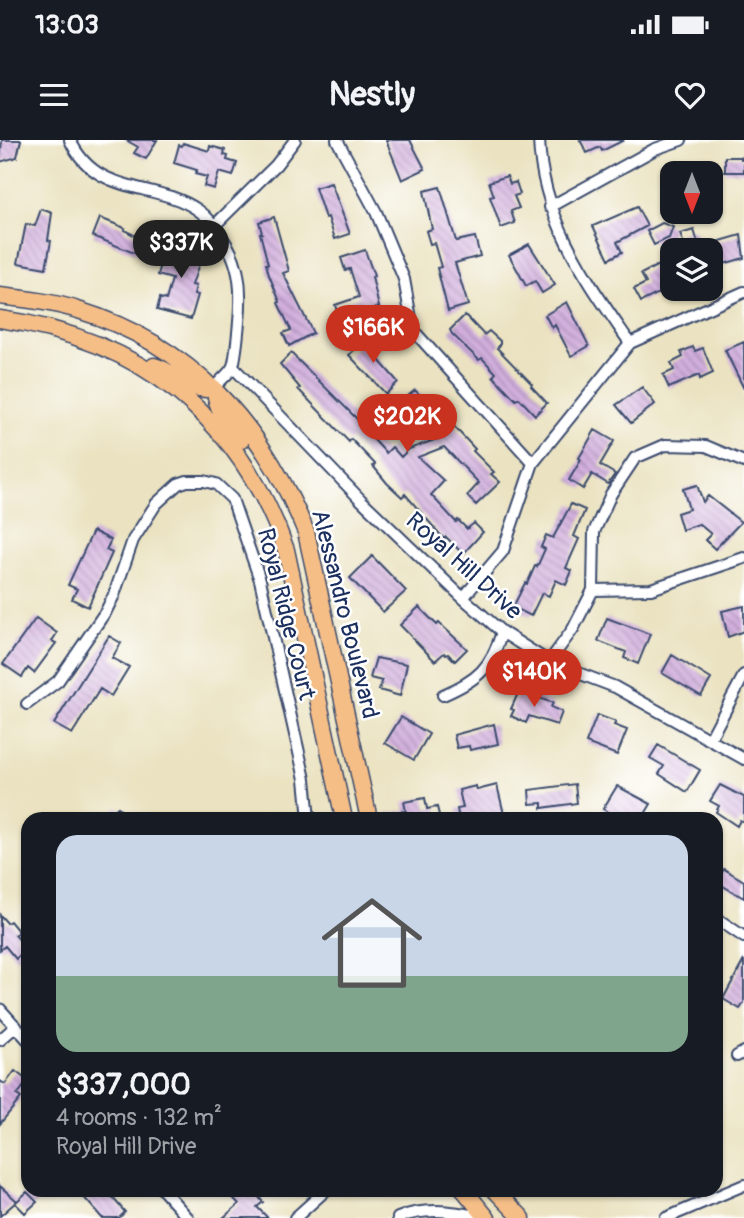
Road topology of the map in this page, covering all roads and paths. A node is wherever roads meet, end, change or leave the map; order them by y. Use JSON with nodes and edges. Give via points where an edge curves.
{"nodes":[{"id":1,"x":71,"y":140,"type":"edge"},
{"id":2,"x":295,"y":140,"type":"edge"},
{"id":3,"x":337,"y":140,"type":"edge"},
{"id":4,"x":539,"y":140,"type":"edge"},
{"id":5,"x":681,"y":140,"type":"edge"},
{"id":6,"x":550,"y":207,"type":"junction"},
{"id":7,"x":215,"y":225,"type":"junction"},
{"id":8,"x":744,"y":292,"type":"edge"},
{"id":9,"x":0,"y":296,"type":"edge"},
{"id":10,"x":0,"y":319,"type":"edge"},
{"id":11,"x":631,"y":344,"type":"junction"},
{"id":12,"x":129,"y":358,"type":"junction"},
{"id":13,"x":233,"y":367,"type":"junction"},
{"id":14,"x":214,"y":388,"type":"junction"},
{"id":15,"x":533,"y":463,"type":"junction"},
{"id":16,"x":744,"y":463,"type":"edge"},
{"id":17,"x":265,"y":500,"type":"junction"},
{"id":18,"x":744,"y":558,"type":"edge"},
{"id":19,"x":593,"y":590,"type":"junction"},
{"id":20,"x":463,"y":598,"type":"junction"},
{"id":21,"x":502,"y":632,"type":"junction"},
{"id":22,"x":549,"y":662,"type":"junction"},
{"id":23,"x":744,"y":675,"type":"edge"},
{"id":24,"x":443,"y":695,"type":"dead end"},
{"id":25,"x":27,"y":704,"type":"dead end"},
{"id":26,"x":709,"y":739,"type":"junction"},
{"id":27,"x":744,"y":760,"type":"edge"},
{"id":28,"x":308,"y":812,"type":"edge"},
{"id":29,"x":342,"y":812,"type":"edge"},
{"id":30,"x":367,"y":812,"type":"edge"},
{"id":31,"x":723,"y":923,"type":"edge"},
{"id":32,"x":744,"y":937,"type":"edge"},
{"id":33,"x":0,"y":1009,"type":"edge"},
{"id":34,"x":16,"y":1026,"type":"junction"},
{"id":35,"x":21,"y":1032,"type":"edge"},
{"id":36,"x":0,"y":1040,"type":"edge"},
{"id":37,"x":744,"y":1185,"type":"edge"},
{"id":38,"x":723,"y":1194,"type":"edge"},
{"id":39,"x":169,"y":1197,"type":"edge"},
{"id":40,"x":318,"y":1197,"type":"edge"},
{"id":41,"x":470,"y":1197,"type":"edge"},
{"id":42,"x":488,"y":1197,"type":"edge"},
{"id":43,"x":502,"y":1197,"type":"edge"},
{"id":44,"x":716,"y":1197,"type":"edge"},
{"id":45,"x":510,"y":1206,"type":"junction"},
{"id":46,"x":188,"y":1218,"type":"edge"},
{"id":47,"x":295,"y":1218,"type":"edge"},
{"id":48,"x":398,"y":1218,"type":"edge"},
{"id":49,"x":487,"y":1218,"type":"edge"},
{"id":50,"x":522,"y":1218,"type":"edge"},
{"id":51,"x":666,"y":1218,"type":"edge"}],
"edges":[{"from":1,"to":7,"type":"street","via":[[105,179],[163,194],[197,209]]},
{"from":2,"to":7,"type":"street"},
{"from":3,"to":15,"type":"street","via":[[376,212],[404,279],[412,330]]},
{"from":4,"to":6,"type":"street"},
{"from":5,"to":6,"type":"street","via":[[655,149]]},
{"from":6,"to":11,"type":"street","via":[[579,268]]},
{"from":7,"to":13,"type":"street","via":[[238,272],[241,295]]},
{"from":8,"to":11,"type":"street"},
{"from":9,"to":14,"type":"main road","name":"Alessandro Boulevard","via":[[79,310],[120,327],[166,351]]},
{"from":10,"to":12,"type":"main road","name":"Alessandro Boulevard","via":[[83,337]]},
{"from":11,"to":15,"type":"street"},
{"from":12,"to":14,"type":"main road","via":[[165,369],[194,388]]},
{"from":12,"to":17,"type":"main road","name":"Alessandro Boulevard","via":[[167,384],[228,439]]},
{"from":13,"to":14,"type":"street"},
{"from":13,"to":20,"type":"street","name":"Royal Hill Drive"},
{"from":14,"to":17,"type":"main road","via":[[224,419],[264,479]]},
{"from":14,"to":30,"type":"main road","name":"Alessandro Boulevard","via":[[278,472],[306,532]]},
{"from":15,"to":20,"type":"street","via":[[503,551]]},
{"from":16,"to":19,"type":"street","via":[[706,446],[665,445],[635,458],[611,494],[594,532]]},
{"from":17,"to":29,"type":"main road","name":"Alessandro Boulevard","via":[[286,550]]},
{"from":18,"to":19,"type":"street","via":[[651,589]]},
{"from":19,"to":22,"type":"street"},
{"from":20,"to":21,"type":"street","name":"Royal Hill Drive"},
{"from":21,"to":22,"type":"street","name":"Royal Hill Drive"},
{"from":21,"to":24,"type":"street","via":[[485,670],[469,684]]},
{"from":22,"to":26,"type":"street","name":"Royal Hill Drive","via":[[615,687]]},
{"from":23,"to":26,"type":"street"},
{"from":25,"to":28,"type":"street","name":"Royal Ridge Court","via":[[58,681],[106,611],[133,540],[156,504],[187,481],[216,484],[232,499],[260,580]]},
{"from":26,"to":27,"type":"street","name":"Royal Hill Drive"},
{"from":31,"to":32,"type":"street"},
{"from":33,"to":34,"type":"street"},
{"from":34,"to":35,"type":"street"},
{"from":34,"to":36,"type":"street"},
{"from":37,"to":38,"type":"street"},
{"from":39,"to":46,"type":"street"},
{"from":40,"to":47,"type":"street"},
{"from":41,"to":49,"type":"main road"},
{"from":42,"to":45,"type":"main road"},
{"from":43,"to":45,"type":"main road"},
{"from":44,"to":51,"type":"street"},
{"from":45,"to":50,"type":"main road"},
{"from":48,"to":49,"type":"street","via":[[435,1211]]}]}
